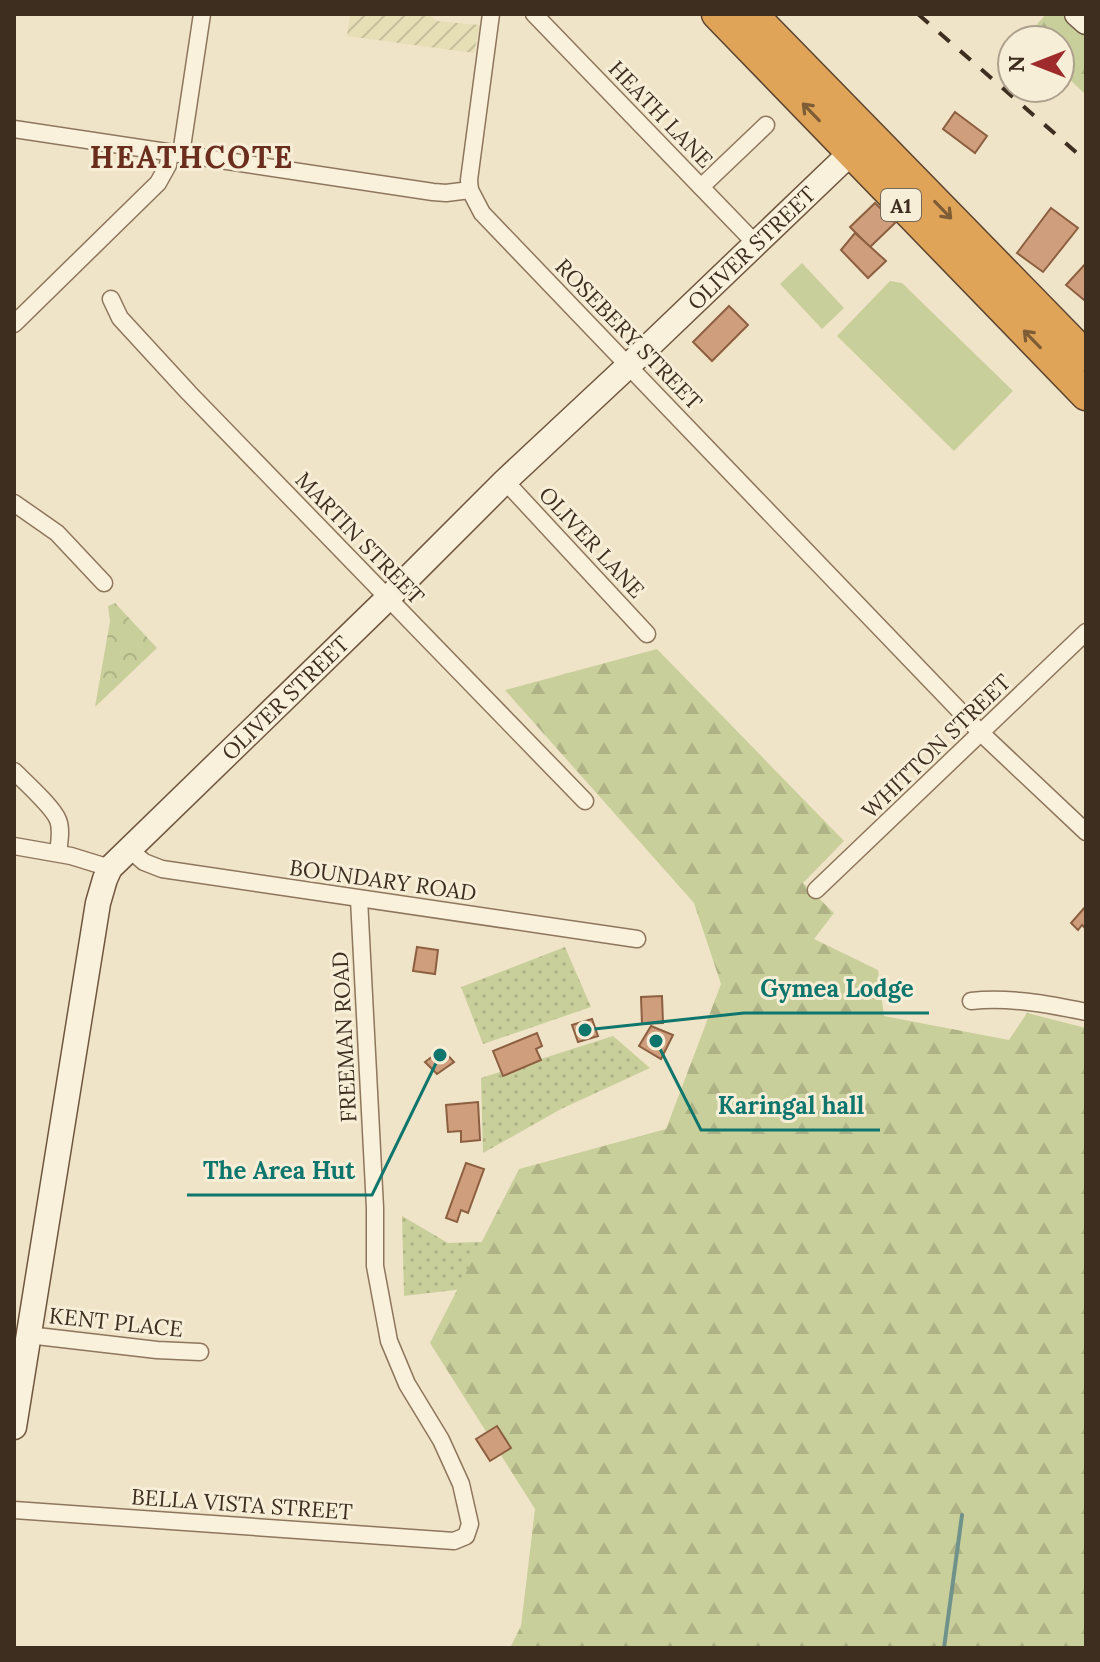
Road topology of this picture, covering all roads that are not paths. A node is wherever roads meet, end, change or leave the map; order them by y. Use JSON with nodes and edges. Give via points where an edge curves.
{"nodes":[{"id":1,"x":202,"y":14,"type":"edge"},
{"id":2,"x":491,"y":14,"type":"edge"},
{"id":3,"x":534,"y":14,"type":"edge"},
{"id":4,"x":717,"y":14,"type":"edge"},
{"id":5,"x":752,"y":14,"type":"edge"},
{"id":6,"x":1077,"y":14,"type":"edge"},
{"id":7,"x":1086,"y":22,"type":"edge"},
{"id":8,"x":766,"y":125,"type":"dead end"},
{"id":9,"x":14,"y":129,"type":"edge"},
{"id":10,"x":860,"y":143,"type":"junction"},
{"id":11,"x":176,"y":153,"type":"junction"},
{"id":12,"x":701,"y":187,"type":"junction"},
{"id":13,"x":470,"y":190,"type":"junction"},
{"id":14,"x":756,"y":244,"type":"junction"},
{"id":15,"x":111,"y":299,"type":"dead end"},
{"id":16,"x":14,"y":324,"type":"edge"},
{"id":17,"x":1086,"y":356,"type":"edge"},
{"id":18,"x":627,"y":367,"type":"junction"},
{"id":19,"x":1086,"y":395,"type":"edge"},
{"id":20,"x":505,"y":481,"type":"junction"},
{"id":21,"x":14,"y":503,"type":"edge"},
{"id":22,"x":104,"y":583,"type":"dead end"},
{"id":23,"x":387,"y":599,"type":"junction"},
{"id":24,"x":1086,"y":632,"type":"edge"},
{"id":25,"x":647,"y":634,"type":"dead end"},
{"id":26,"x":981,"y":733,"type":"junction"},
{"id":27,"x":14,"y":771,"type":"edge"},
{"id":28,"x":585,"y":801,"type":"dead end"},
{"id":29,"x":1086,"y":832,"type":"edge"},
{"id":30,"x":14,"y":846,"type":"edge"},
{"id":31,"x":129,"y":849,"type":"junction"},
{"id":32,"x":58,"y":853,"type":"junction"},
{"id":33,"x":110,"y":868,"type":"junction"},
{"id":34,"x":816,"y":890,"type":"dead end"},
{"id":35,"x":359,"y":899,"type":"junction"},
{"id":36,"x":637,"y":939,"type":"dead end"},
{"id":37,"x":971,"y":1001,"type":"dead end"},
{"id":38,"x":1086,"y":1012,"type":"edge"},
{"id":39,"x":28,"y":1335,"type":"junction"},
{"id":40,"x":200,"y":1352,"type":"dead end"},
{"id":41,"x":19,"y":1364,"type":"edge"},
{"id":42,"x":14,"y":1427,"type":"edge"},
{"id":43,"x":14,"y":1510,"type":"edge"},
{"id":44,"x":466,"y":1536,"type":"joint"}],
"edges":[{"from":1,"to":11,"type":"street"},
{"from":2,"to":13,"type":"street"},
{"from":3,"to":12,"type":"street","name":"HEATH LANE"},
{"from":10,"to":4,"type":"highway","number":"A1","one_way":true},
{"from":5,"to":10,"type":"highway","number":"A1"},
{"from":6,"to":7,"type":"street"},
{"from":8,"to":12,"type":"street"},
{"from":9,"to":11,"type":"street"},
{"from":10,"to":14,"type":"street","name":"OLIVER STREET"},
{"from":10,"to":17,"type":"highway","number":"A1","one_way":true},
{"from":19,"to":10,"type":"highway","number":"A1","one_way":true},
{"from":11,"to":13,"type":"street","via":[[433,192]]},
{"from":11,"to":16,"type":"street","via":[[158,183]]},
{"from":12,"to":14,"type":"street","name":"HEATH LANE"},
{"from":13,"to":18,"type":"street","name":"ROSEBERY STREET","via":[[482,213]]},
{"from":14,"to":18,"type":"street","name":"OLIVER STREET"},
{"from":15,"to":23,"type":"street","name":"MARTIN STREET","via":[[120,318],[189,393]]},
{"from":18,"to":20,"type":"street","name":"OLIVER STREET"},
{"from":18,"to":26,"type":"street","name":"ROSEBERY STREET"},
{"from":20,"to":23,"type":"street","name":"OLIVER STREET"},
{"from":20,"to":25,"type":"street","name":"OLIVER LANE"},
{"from":21,"to":22,"type":"street","via":[[57,533]]},
{"from":23,"to":28,"type":"street","name":"MARTIN STREET"},
{"from":23,"to":31,"type":"street","name":"OLIVER STREET"},
{"from":24,"to":26,"type":"street","name":"WHITTON STREET"},
{"from":26,"to":29,"type":"street","name":"ROSEBERY STREET"},
{"from":26,"to":34,"type":"street","name":"WHITTON STREET"},
{"from":27,"to":32,"type":"street","via":[[58,820]]},
{"from":30,"to":32,"type":"street"},
{"from":31,"to":33,"type":"street","name":"OLIVER STREET"},
{"from":31,"to":35,"type":"street","name":"BOUNDARY ROAD","via":[[162,869]]},
{"from":32,"to":33,"type":"street"},
{"from":33,"to":39,"type":"street","name":"OLIVER STREET","via":[[98,903]]},
{"from":35,"to":36,"type":"street","name":"BOUNDARY ROAD"},
{"from":35,"to":44,"type":"street","name":"FREEMAN ROAD","via":[[375,1266],[389,1341],[461,1484],[470,1524]]},
{"from":37,"to":38,"type":"street","via":[[1031,1002]]},
{"from":39,"to":40,"type":"street","name":"KENT PLACE"},
{"from":39,"to":41,"type":"street","name":"OLIVER STREET"},
{"from":41,"to":42,"type":"street","name":"OLIVER STREET"},
{"from":43,"to":44,"type":"street","name":"BELLA VISTA STREET","via":[[454,1541]]}]}
